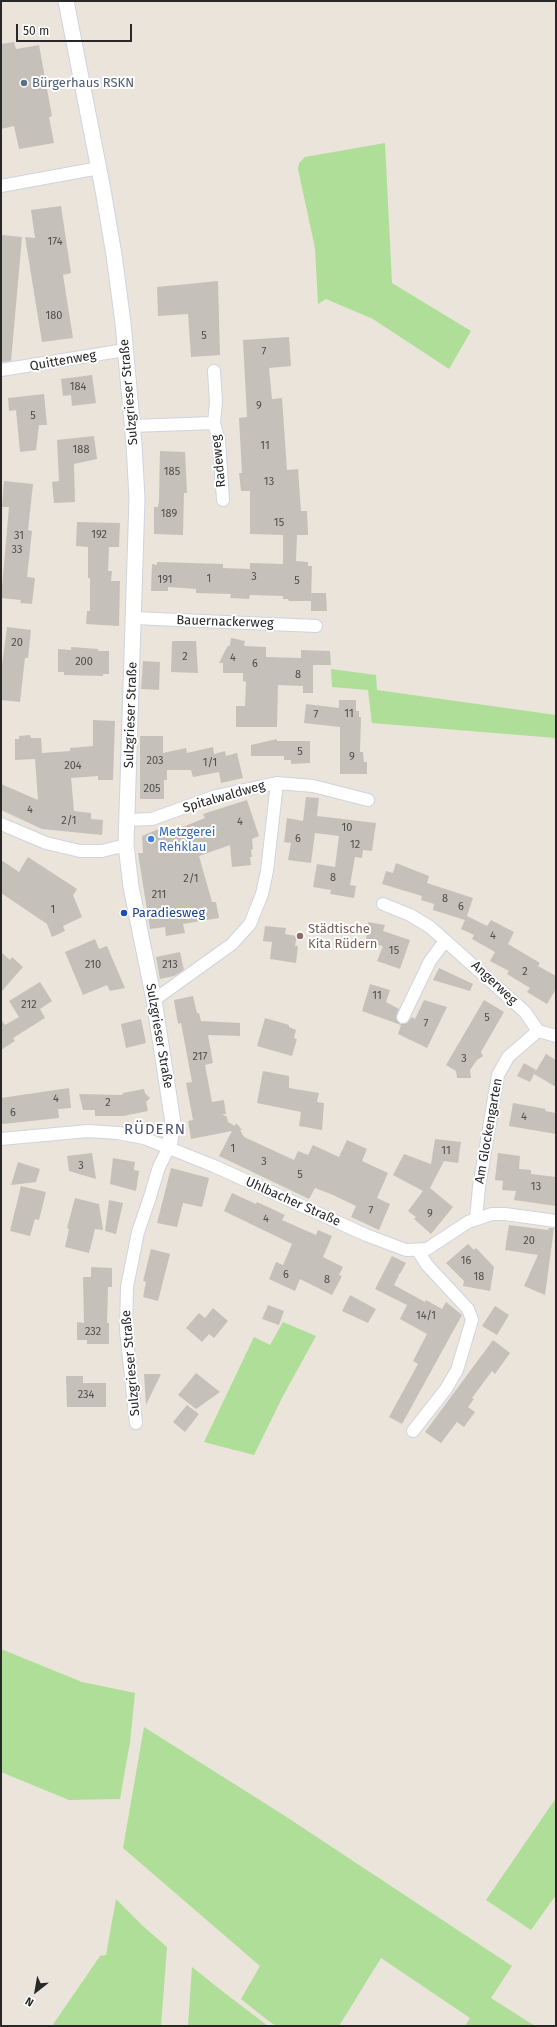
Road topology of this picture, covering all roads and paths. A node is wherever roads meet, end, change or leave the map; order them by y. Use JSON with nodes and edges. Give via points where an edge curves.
{"nodes":[{"id":1,"x":66,"y":1,"type":"edge"},
{"id":2,"x":98,"y":168,"type":"junction"},
{"id":3,"x":1,"y":186,"type":"edge"},
{"id":4,"x":125,"y":350,"type":"junction"},
{"id":5,"x":1,"y":370,"type":"edge"},
{"id":6,"x":214,"y":371,"type":"dead end"},
{"id":7,"x":214,"y":423,"type":"junction"},
{"id":8,"x":132,"y":426,"type":"junction"},
{"id":9,"x":223,"y":500,"type":"dead end"},
{"id":10,"x":134,"y":618,"type":"junction"},
{"id":11,"x":316,"y":626,"type":"dead end"},
{"id":12,"x":277,"y":783,"type":"junction"},
{"id":13,"x":368,"y":800,"type":"dead end"},
{"id":14,"x":128,"y":820,"type":"junction"},
{"id":15,"x":1,"y":824,"type":"edge"},
{"id":16,"x":126,"y":845,"type":"junction"},
{"id":17,"x":383,"y":904,"type":"dead end"},
{"id":18,"x":445,"y":941,"type":"junction"},
{"id":19,"x":154,"y":1000,"type":"junction"},
{"id":20,"x":403,"y":1017,"type":"dead end"},
{"id":21,"x":538,"y":1031,"type":"junction"},
{"id":22,"x":556,"y":1036,"type":"edge"},
{"id":23,"x":1,"y":1139,"type":"edge"},
{"id":24,"x":169,"y":1147,"type":"junction"},
{"id":25,"x":476,"y":1219,"type":"junction"},
{"id":26,"x":556,"y":1221,"type":"edge"},
{"id":27,"x":418,"y":1251,"type":"junction"},
{"id":28,"x":136,"y":1423,"type":"dead end"},
{"id":29,"x":413,"y":1431,"type":"dead end"}],
"edges":[{"from":1,"to":2,"type":"street","name":"Sulzgrieser Straße"},
{"from":2,"to":3,"type":"street"},
{"from":2,"to":4,"type":"street","name":"Sulzgrieser Straße","via":[[114,255]]},
{"from":4,"to":5,"type":"street","name":"Quittenweg"},
{"from":4,"to":8,"type":"street","name":"Sulzgrieser Straße"},
{"from":6,"to":7,"type":"street","name":"Radeweg"},
{"from":7,"to":8,"type":"street","name":"Radeweg"},
{"from":7,"to":9,"type":"street","name":"Radeweg","via":[[219,442]]},
{"from":8,"to":10,"type":"street","name":"Sulzgrieser Straße","via":[[137,498]]},
{"from":10,"to":11,"type":"street","name":"Bauernackerweg"},
{"from":10,"to":14,"type":"street","name":"Sulzgrieser Straße"},
{"from":12,"to":13,"type":"street","name":"Spitalwaldweg","via":[[313,786]]},
{"from":12,"to":14,"type":"street","name":"Spitalwaldweg","via":[[216,796],[152,819]]},
{"from":12,"to":19,"type":"street","via":[[267,871],[262,894],[250,924],[232,944]]},
{"from":14,"to":16,"type":"street","name":"Sulzgrieser Straße"},
{"from":15,"to":16,"type":"street","via":[[46,843],[80,851],[102,851]]},
{"from":16,"to":19,"type":"street","name":"Sulzgrieser Straße","via":[[135,913]]},
{"from":17,"to":18,"type":"street","name":"Angerweg","via":[[418,919]]},
{"from":18,"to":20,"type":"street","via":[[430,960]]},
{"from":18,"to":21,"type":"street","name":"Angerweg","via":[[526,1012]]},
{"from":19,"to":24,"type":"street","name":"Sulzgrieser Straße","via":[[173,1123]]},
{"from":21,"to":22,"type":"street"},
{"from":21,"to":25,"type":"street","name":"Am Glockengarten","via":[[508,1057],[498,1075]]},
{"from":23,"to":24,"type":"street","name":"Uhlbacher Straße","via":[[99,1131],[132,1135]]},
{"from":24,"to":27,"type":"street","name":"Uhlbacher Straße","via":[[366,1235],[398,1248]]},
{"from":24,"to":28,"type":"street","name":"Sulzgrieser Straße","via":[[158,1167],[150,1200],[138,1232],[128,1279],[126,1331]]},
{"from":25,"to":26,"type":"street","via":[[492,1214],[505,1214]]},
{"from":25,"to":27,"type":"street","via":[[464,1224],[430,1248]]},
{"from":27,"to":29,"type":"street","via":[[427,1265],[468,1309],[472,1320],[457,1370],[446,1389]]}]}
